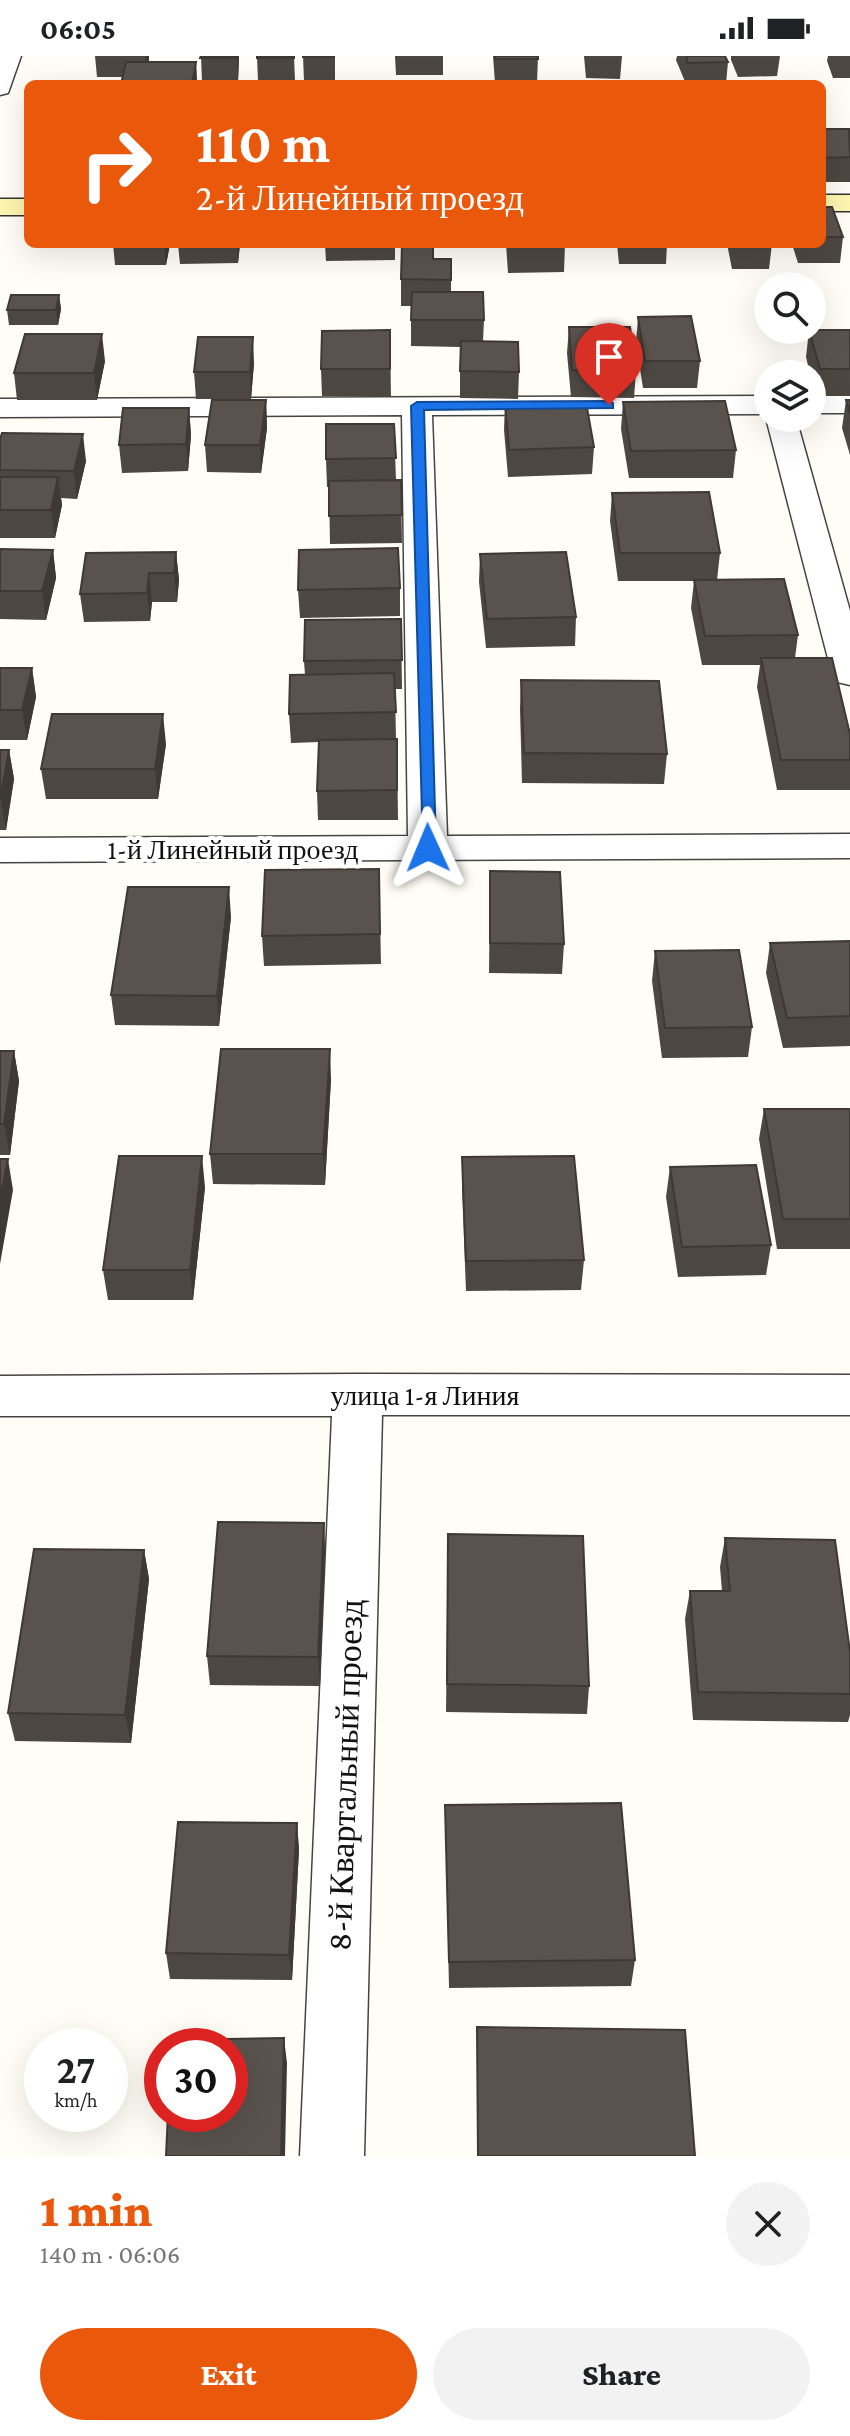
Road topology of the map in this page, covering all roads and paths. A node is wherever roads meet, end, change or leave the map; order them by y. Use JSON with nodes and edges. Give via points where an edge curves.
{"nodes":[{"id":1,"x":9,"y":56,"type":"edge"},
{"id":2,"x":0,"y":88,"type":"edge"},
{"id":3,"x":826,"y":203,"type":"edge"},
{"id":4,"x":850,"y":203,"type":"edge"},
{"id":5,"x":0,"y":207,"type":"edge"},
{"id":6,"x":24,"y":207,"type":"edge"},
{"id":7,"x":826,"y":404,"type":"edge"},
{"id":8,"x":850,"y":404,"type":"edge"},
{"id":9,"x":754,"y":405,"type":"edge"},
{"id":10,"x":417,"y":406,"type":"junction"},
{"id":11,"x":0,"y":408,"type":"edge"},
{"id":12,"x":785,"y":432,"type":"edge"},
{"id":13,"x":850,"y":674,"type":"edge"},
{"id":14,"x":850,"y":846,"type":"edge"},
{"id":15,"x":428,"y":848,"type":"junction"},
{"id":16,"x":0,"y":850,"type":"edge"},
{"id":17,"x":358,"y":1394,"type":"junction"},
{"id":18,"x":850,"y":1395,"type":"edge"},
{"id":19,"x":0,"y":1396,"type":"edge"},
{"id":20,"x":332,"y":2156,"type":"edge"}],
"edges":[{"from":1,"to":2,"type":"street"},
{"from":3,"to":4,"type":"main road"},
{"from":5,"to":6,"type":"main road"},
{"from":7,"to":8,"type":"street"},
{"from":9,"to":10,"type":"street"},
{"from":10,"to":11,"type":"street"},
{"from":10,"to":15,"type":"street"},
{"from":12,"to":13,"type":"street"},
{"from":14,"to":15,"type":"street","name":"1-й Линейный проезд"},
{"from":15,"to":16,"type":"street","name":"1-й Линейный проезд"},
{"from":17,"to":18,"type":"street","name":"улица 1-я Линия"},
{"from":17,"to":19,"type":"street","name":"улица 1-я Линия"},
{"from":17,"to":20,"type":"street","name":"8-й Квартальный проезд"}]}
